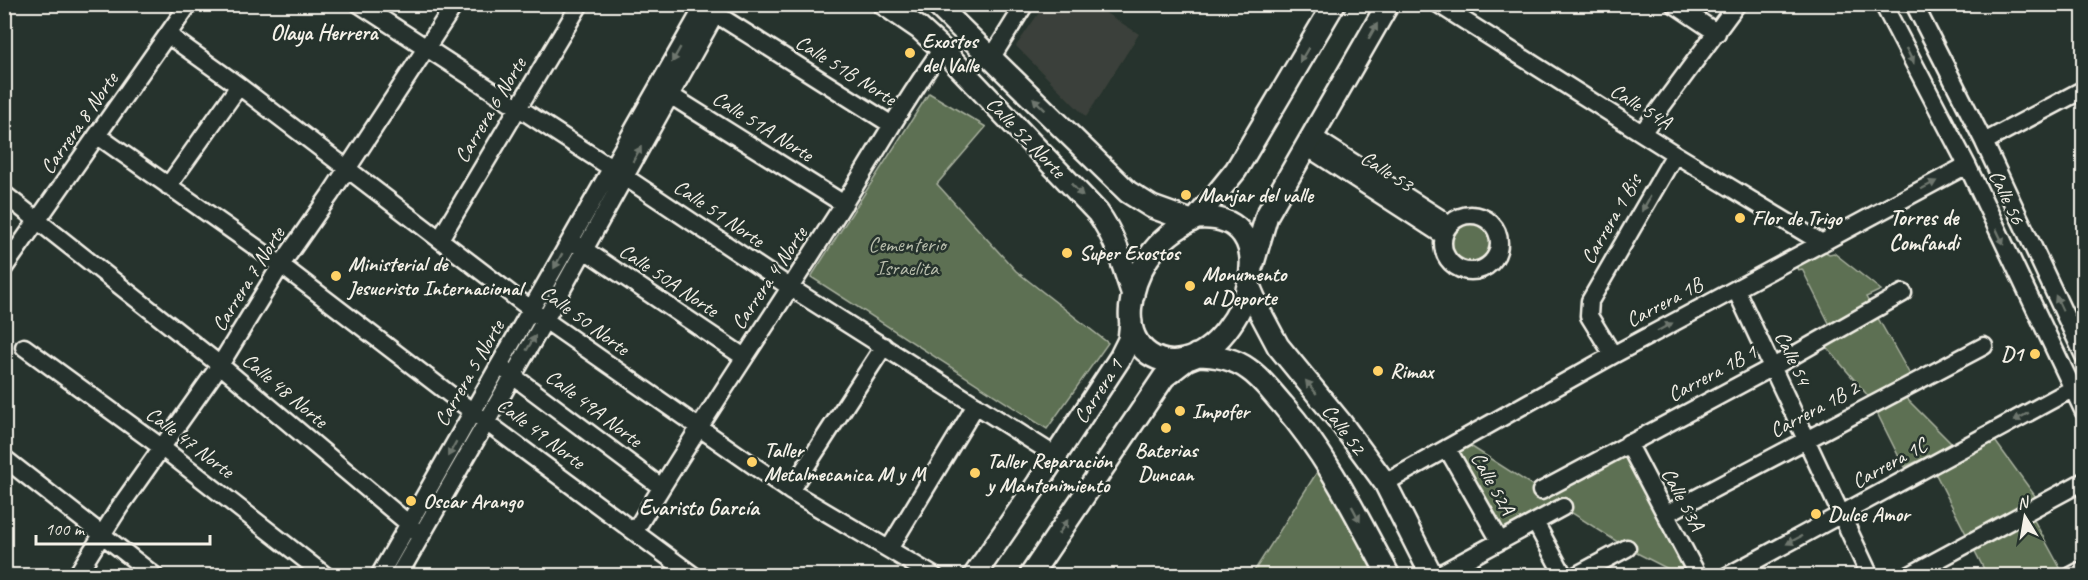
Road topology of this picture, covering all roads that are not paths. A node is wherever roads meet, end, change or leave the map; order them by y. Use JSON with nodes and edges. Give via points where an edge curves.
{"nodes":[{"id":1,"x":189,"y":4,"type":"edge"},
{"id":2,"x":359,"y":4,"type":"edge"},
{"id":3,"x":455,"y":4,"type":"edge"},
{"id":4,"x":580,"y":4,"type":"edge"},
{"id":5,"x":884,"y":4,"type":"edge"},
{"id":6,"x":936,"y":4,"type":"edge"},
{"id":7,"x":1024,"y":4,"type":"edge"},
{"id":8,"x":1334,"y":4,"type":"edge"},
{"id":9,"x":1388,"y":4,"type":"edge"},
{"id":10,"x":1438,"y":4,"type":"edge"},
{"id":11,"x":1674,"y":4,"type":"edge"},
{"id":12,"x":1737,"y":4,"type":"edge"},
{"id":13,"x":1883,"y":4,"type":"edge"},
{"id":14,"x":1914,"y":4,"type":"edge"},
{"id":15,"x":714,"y":8,"type":"edge"},
{"id":16,"x":1717,"y":33,"type":"junction"},
{"id":17,"x":168,"y":35,"type":"junction"},
{"id":18,"x":426,"y":49,"type":"junction"},
{"id":19,"x":942,"y":50,"type":"junction"},
{"id":20,"x":992,"y":57,"type":"junction"},
{"id":21,"x":1953,"y":80,"type":"junction"},
{"id":22,"x":239,"y":86,"type":"junction"},
{"id":23,"x":1927,"y":88,"type":"junction"},
{"id":24,"x":2084,"y":89,"type":"edge"},
{"id":25,"x":663,"y":91,"type":"junction"},
{"id":26,"x":517,"y":108,"type":"junction"},
{"id":27,"x":892,"y":125,"type":"junction"},
{"id":28,"x":1642,"y":133,"type":"junction"},
{"id":29,"x":98,"y":136,"type":"junction"},
{"id":30,"x":1309,"y":141,"type":"junction"},
{"id":31,"x":1984,"y":142,"type":"junction"},
{"id":32,"x":1675,"y":154,"type":"junction"},
{"id":33,"x":1966,"y":165,"type":"junction"},
{"id":34,"x":347,"y":169,"type":"junction"},
{"id":35,"x":618,"y":172,"type":"junction"},
{"id":36,"x":168,"y":186,"type":"junction"},
{"id":37,"x":2006,"y":191,"type":"junction"},
{"id":38,"x":4,"y":194,"type":"edge"},
{"id":39,"x":1984,"y":203,"type":"junction"},
{"id":40,"x":844,"y":204,"type":"junction"},
{"id":41,"x":1194,"y":219,"type":"junction"},
{"id":42,"x":37,"y":220,"type":"junction"},
{"id":43,"x":1446,"y":231,"type":"dead end"},
{"id":44,"x":440,"y":239,"type":"junction"},
{"id":45,"x":1822,"y":243,"type":"junction"},
{"id":46,"x":577,"y":245,"type":"junction"},
{"id":47,"x":281,"y":264,"type":"junction"},
{"id":48,"x":4,"y":268,"type":"edge"},
{"id":49,"x":1251,"y":276,"type":"junction"},
{"id":50,"x":791,"y":288,"type":"junction"},
{"id":51,"x":1736,"y":290,"type":"junction"},
{"id":52,"x":1903,"y":293,"type":"dead end"},
{"id":53,"x":1133,"y":295,"type":"junction"},
{"id":54,"x":538,"y":315,"type":"junction"},
{"id":55,"x":1131,"y":322,"type":"junction"},
{"id":56,"x":1984,"y":345,"type":"dead end"},
{"id":57,"x":884,"y":346,"type":"junction"},
{"id":58,"x":24,"y":347,"type":"dead end"},
{"id":59,"x":1613,"y":355,"type":"junction"},
{"id":60,"x":2084,"y":356,"type":"edge"},
{"id":61,"x":744,"y":357,"type":"junction"},
{"id":62,"x":1192,"y":358,"type":"junction"},
{"id":63,"x":220,"y":365,"type":"junction"},
{"id":64,"x":1773,"y":367,"type":"junction"},
{"id":65,"x":506,"y":370,"type":"junction"},
{"id":66,"x":2072,"y":389,"type":"junction"},
{"id":67,"x":976,"y":405,"type":"junction"},
{"id":68,"x":2084,"y":412,"type":"edge"},
{"id":69,"x":480,"y":416,"type":"junction"},
{"id":70,"x":699,"y":428,"type":"junction"},
{"id":71,"x":1806,"y":438,"type":"junction"},
{"id":72,"x":1628,"y":444,"type":"junction"},
{"id":73,"x":161,"y":447,"type":"junction"},
{"id":74,"x":1447,"y":448,"type":"junction"},
{"id":75,"x":1056,"y":456,"type":"junction"},
{"id":76,"x":4,"y":458,"type":"edge"},
{"id":77,"x":2084,"y":481,"type":"edge"},
{"id":78,"x":1385,"y":483,"type":"junction"},
{"id":79,"x":661,"y":487,"type":"junction"},
{"id":80,"x":790,"y":491,"type":"junction"},
{"id":81,"x":1540,"y":491,"type":"dead end"},
{"id":82,"x":1563,"y":507,"type":"dead end"},
{"id":83,"x":1666,"y":514,"type":"junction"},
{"id":84,"x":1842,"y":515,"type":"junction"},
{"id":85,"x":1535,"y":522,"type":"junction"},
{"id":86,"x":415,"y":529,"type":"junction"},
{"id":87,"x":634,"y":531,"type":"junction"},
{"id":88,"x":102,"y":534,"type":"junction"},
{"id":89,"x":1500,"y":541,"type":"junction"},
{"id":90,"x":1627,"y":548,"type":"dead end"},
{"id":91,"x":889,"y":549,"type":"junction"},
{"id":92,"x":2084,"y":569,"type":"edge"},
{"id":93,"x":76,"y":576,"type":"edge"},
{"id":94,"x":155,"y":576,"type":"edge"},
{"id":95,"x":326,"y":576,"type":"edge"},
{"id":96,"x":379,"y":576,"type":"edge"},
{"id":97,"x":398,"y":576,"type":"edge"},
{"id":98,"x":694,"y":576,"type":"edge"},
{"id":99,"x":934,"y":576,"type":"edge"},
{"id":100,"x":975,"y":576,"type":"edge"},
{"id":101,"x":1030,"y":576,"type":"edge"},
{"id":102,"x":1389,"y":576,"type":"edge"},
{"id":103,"x":1434,"y":576,"type":"edge"},
{"id":104,"x":1564,"y":576,"type":"edge"},
{"id":105,"x":1575,"y":576,"type":"edge"},
{"id":106,"x":1698,"y":576,"type":"edge"},
{"id":107,"x":1727,"y":576,"type":"edge"},
{"id":108,"x":1870,"y":576,"type":"edge"},
{"id":109,"x":1908,"y":576,"type":"edge"},
{"id":110,"x":2072,"y":576,"type":"edge"}],
"edges":[{"from":1,"to":17,"type":"street","name":"Carrera 8 Norte"},
{"from":2,"to":18,"type":"street","name":"Calle 51 Norte"},
{"from":3,"to":18,"type":"street","name":"Carrera 7 Norte"},
{"from":4,"to":26,"type":"street","name":"Carrera 6 Norte"},
{"from":5,"to":19,"type":"main road","name":"Calle 52 Norte"},
{"from":6,"to":20,"type":"main road","name":"Calle 52 Norte"},
{"from":7,"to":20,"type":"street"},
{"from":8,"to":41,"type":"main road","one_way":true,"via":[[1236,170]]},
{"from":30,"to":9,"type":"main road","one_way":true},
{"from":10,"to":28,"type":"street","name":"Calle 54A"},
{"from":11,"to":16,"type":"street"},
{"from":12,"to":16,"type":"street"},
{"from":13,"to":23,"type":"street","name":"Calle 56","one_way":true},
{"from":14,"to":21,"type":"street","name":"Calle 56"},
{"from":15,"to":25,"type":"street","name":"Carrera 5 Norte"},
{"from":15,"to":27,"type":"street","name":"Calle 51B Norte"},
{"from":16,"to":28,"type":"street"},
{"from":17,"to":22,"type":"street","name":"Calle 50 Norte"},
{"from":17,"to":29,"type":"street","name":"Carrera 8 Norte"},
{"from":18,"to":26,"type":"street","name":"Calle 51 Norte"},
{"from":18,"to":34,"type":"street","name":"Carrera 7 Norte"},
{"from":19,"to":27,"type":"street","name":"Carrera 4 Norte"},
{"from":19,"to":53,"type":"main road","name":"Calle 52 Norte","one_way":true,"via":[[1098,213],[1117,246]]},
{"from":41,"to":20,"type":"main road","name":"Calle 52 Norte","one_way":true,"via":[[1152,207],[1128,192]]},
{"from":21,"to":23,"type":"street","via":[[1936,75],[1930,78]]},
{"from":21,"to":31,"type":"street","name":"Calle 56"},
{"from":22,"to":34,"type":"street","name":"Calle 50 Norte"},
{"from":22,"to":36,"type":"street"},
{"from":23,"to":33,"type":"street","name":"Calle 56"},
{"from":24,"to":31,"type":"street"},
{"from":25,"to":35,"type":"street","name":"Carrera 5 Norte"},
{"from":25,"to":40,"type":"street","name":"Calle 51A Norte"},
{"from":26,"to":35,"type":"street","name":"Calle 51 Norte"},
{"from":26,"to":44,"type":"street","name":"Carrera 6 Norte"},
{"from":27,"to":40,"type":"street","name":"Carrera 4 Norte"},
{"from":28,"to":32,"type":"street","name":"Calle 54A"},
{"from":29,"to":36,"type":"street","name":"Calle 49 Norte"},
{"from":29,"to":42,"type":"street","name":"Carrera 8 Norte"},
{"from":30,"to":43,"type":"street","name":"Calle 53","via":[[1440,218]]},
{"from":30,"to":49,"type":"main road","via":[[1267,214]]},
{"from":31,"to":37,"type":"street","name":"Calle 56"},
{"from":32,"to":45,"type":"street","name":"Calle 54A"},
{"from":32,"to":59,"type":"street","name":"Carrera 1 Bis","one_way":true,"via":[[1590,301],[1589,316]]},
{"from":33,"to":39,"type":"street","name":"Calle 56"},
{"from":45,"to":33,"type":"street","name":"Carrera 1B","one_way":true},
{"from":34,"to":44,"type":"street","name":"Calle 50 Norte"},
{"from":34,"to":47,"type":"street","name":"Carrera 7 Norte"},
{"from":35,"to":46,"type":"street","name":"Carrera 5 Norte"},
{"from":35,"to":50,"type":"street","name":"Calle 51 Norte"},
{"from":36,"to":47,"type":"street","name":"Calle 49 Norte"},
{"from":37,"to":39,"type":"street","via":[[2004,202],[1997,207]]},
{"from":60,"to":37,"type":"street","name":"Calle 56","one_way":true},
{"from":38,"to":42,"type":"street","name":"Calle 48 Norte"},
{"from":39,"to":66,"type":"street","name":"Calle 56","one_way":true},
{"from":40,"to":50,"type":"street","name":"Carrera 4 Norte"},
{"from":41,"to":49,"type":"main road","via":[[1221,220],[1236,228],[1252,258]]},
{"from":41,"to":53,"type":"main road","via":[[1156,247],[1142,268]]},
{"from":42,"to":48,"type":"street","name":"Carrera 8 Norte"},
{"from":42,"to":63,"type":"street","name":"Calle 48 Norte"},
{"from":44,"to":54,"type":"street","name":"Calle 50 Norte"},
{"from":45,"to":51,"type":"street","name":"Carrera 1B"},
{"from":46,"to":54,"type":"street","name":"Carrera 5 Norte"},
{"from":46,"to":61,"type":"street","name":"Calle 50A Norte"},
{"from":47,"to":63,"type":"street","name":"Carrera 7 Norte"},
{"from":47,"to":69,"type":"street","name":"Calle 49 Norte"},
{"from":49,"to":62,"type":"main road","via":[[1243,304],[1227,329]]},
{"from":78,"to":49,"type":"main road","name":"Calle 52","one_way":true,"via":[[1278,346],[1261,315]]},
{"from":50,"to":57,"type":"street","name":"Calle 51 Norte"},
{"from":50,"to":61,"type":"street","name":"Carrera 4 Norte"},
{"from":59,"to":51,"type":"street","name":"Carrera 1B","one_way":true},
{"from":51,"to":64,"type":"street","name":"Calle 54"},
{"from":52,"to":64,"type":"street","name":"Carrera 1B 1"},
{"from":53,"to":55,"type":"main road"},
{"from":54,"to":65,"type":"street","name":"Carrera 5 Norte"},
{"from":54,"to":70,"type":"street","name":"Calle 50 Norte"},
{"from":55,"to":62,"type":"main road","via":[[1135,339],[1147,353],[1165,361]]},
{"from":55,"to":75,"type":"main road","name":"Carrera 1","via":[[1129,340],[1120,358]]},
{"from":56,"to":71,"type":"street","name":"Carrera 1B 2"},
{"from":57,"to":67,"type":"street","name":"Calle 51 Norte"},
{"from":57,"to":80,"type":"street"},
{"from":58,"to":73,"type":"street","name":"Calle 47 Norte"},
{"from":59,"to":74,"type":"street","name":"Carrera 1B"},
{"from":61,"to":70,"type":"street","name":"Carrera 4 Norte"},
{"from":101,"to":62,"type":"main road","one_way":true,"via":[[1164,377]]},
{"from":62,"to":102,"type":"main road","name":"Calle 52","one_way":true,"via":[[1213,355],[1237,362],[1272,392],[1328,463]]},
{"from":63,"to":73,"type":"street","name":"Carrera 7 Norte"},
{"from":63,"to":86,"type":"street","name":"Calle 48 Norte"},
{"from":64,"to":71,"type":"street","name":"Calle 54"},
{"from":64,"to":72,"type":"street","name":"Carrera 1B 1"},
{"from":65,"to":69,"type":"street","name":"Carrera 5 Norte"},
{"from":65,"to":79,"type":"street","name":"Calle 49A Norte"},
{"from":66,"to":68,"type":"street","name":"Calle 56"},
{"from":66,"to":84,"type":"street","name":"Carrera 1C","one_way":true},
{"from":67,"to":75,"type":"street","name":"Calle 51 Norte"},
{"from":67,"to":91,"type":"street"},
{"from":69,"to":86,"type":"street","name":"Carrera 5 Norte"},
{"from":69,"to":87,"type":"street","name":"Calle 49 Norte"},
{"from":70,"to":79,"type":"street","name":"Carrera 4 Norte"},
{"from":70,"to":80,"type":"street","name":"Calle 50 Norte"},
{"from":71,"to":83,"type":"street","name":"Carrera 1B 2"},
{"from":71,"to":84,"type":"street","name":"Calle 54"},
{"from":72,"to":81,"type":"street","name":"Carrera 1B 1"},
{"from":72,"to":83,"type":"street","name":"Calle 53A"},
{"from":73,"to":88,"type":"street","name":"Carrera 7 Norte"},
{"from":73,"to":95,"type":"street","name":"Calle 47 Norte"},
{"from":74,"to":78,"type":"street","name":"Carrera 1B"},
{"from":74,"to":89,"type":"street","name":"Calle 52A"},
{"from":75,"to":100,"type":"main road","name":"Carrera 1"},
{"from":76,"to":88,"type":"street"},
{"from":77,"to":109,"type":"street"},
{"from":78,"to":103,"type":"main road","name":"Calle 52"},
{"from":79,"to":87,"type":"street","name":"Carrera 4 Norte"},
{"from":80,"to":91,"type":"street","name":"Calle 50 Norte"},
{"from":82,"to":85,"type":"street"},
{"from":83,"to":106,"type":"street","name":"Calle 53A"},
{"from":84,"to":107,"type":"street","name":"Carrera 1C","one_way":true},
{"from":84,"to":108,"type":"street","name":"Calle 54"},
{"from":85,"to":89,"type":"street"},
{"from":85,"to":104,"type":"street"},
{"from":86,"to":96,"type":"street","name":"Carrera 5 Norte"},
{"from":86,"to":97,"type":"street","name":"Carrera 5 Norte"},
{"from":87,"to":98,"type":"street","name":"Calle 49 Norte"},
{"from":88,"to":93,"type":"street","name":"Carrera 7 Norte"},
{"from":88,"to":94,"type":"street"},
{"from":89,"to":103,"type":"street"},
{"from":90,"to":105,"type":"street"},
{"from":91,"to":99,"type":"street","name":"Calle 50 Norte"},
{"from":92,"to":110,"type":"street"}]}
